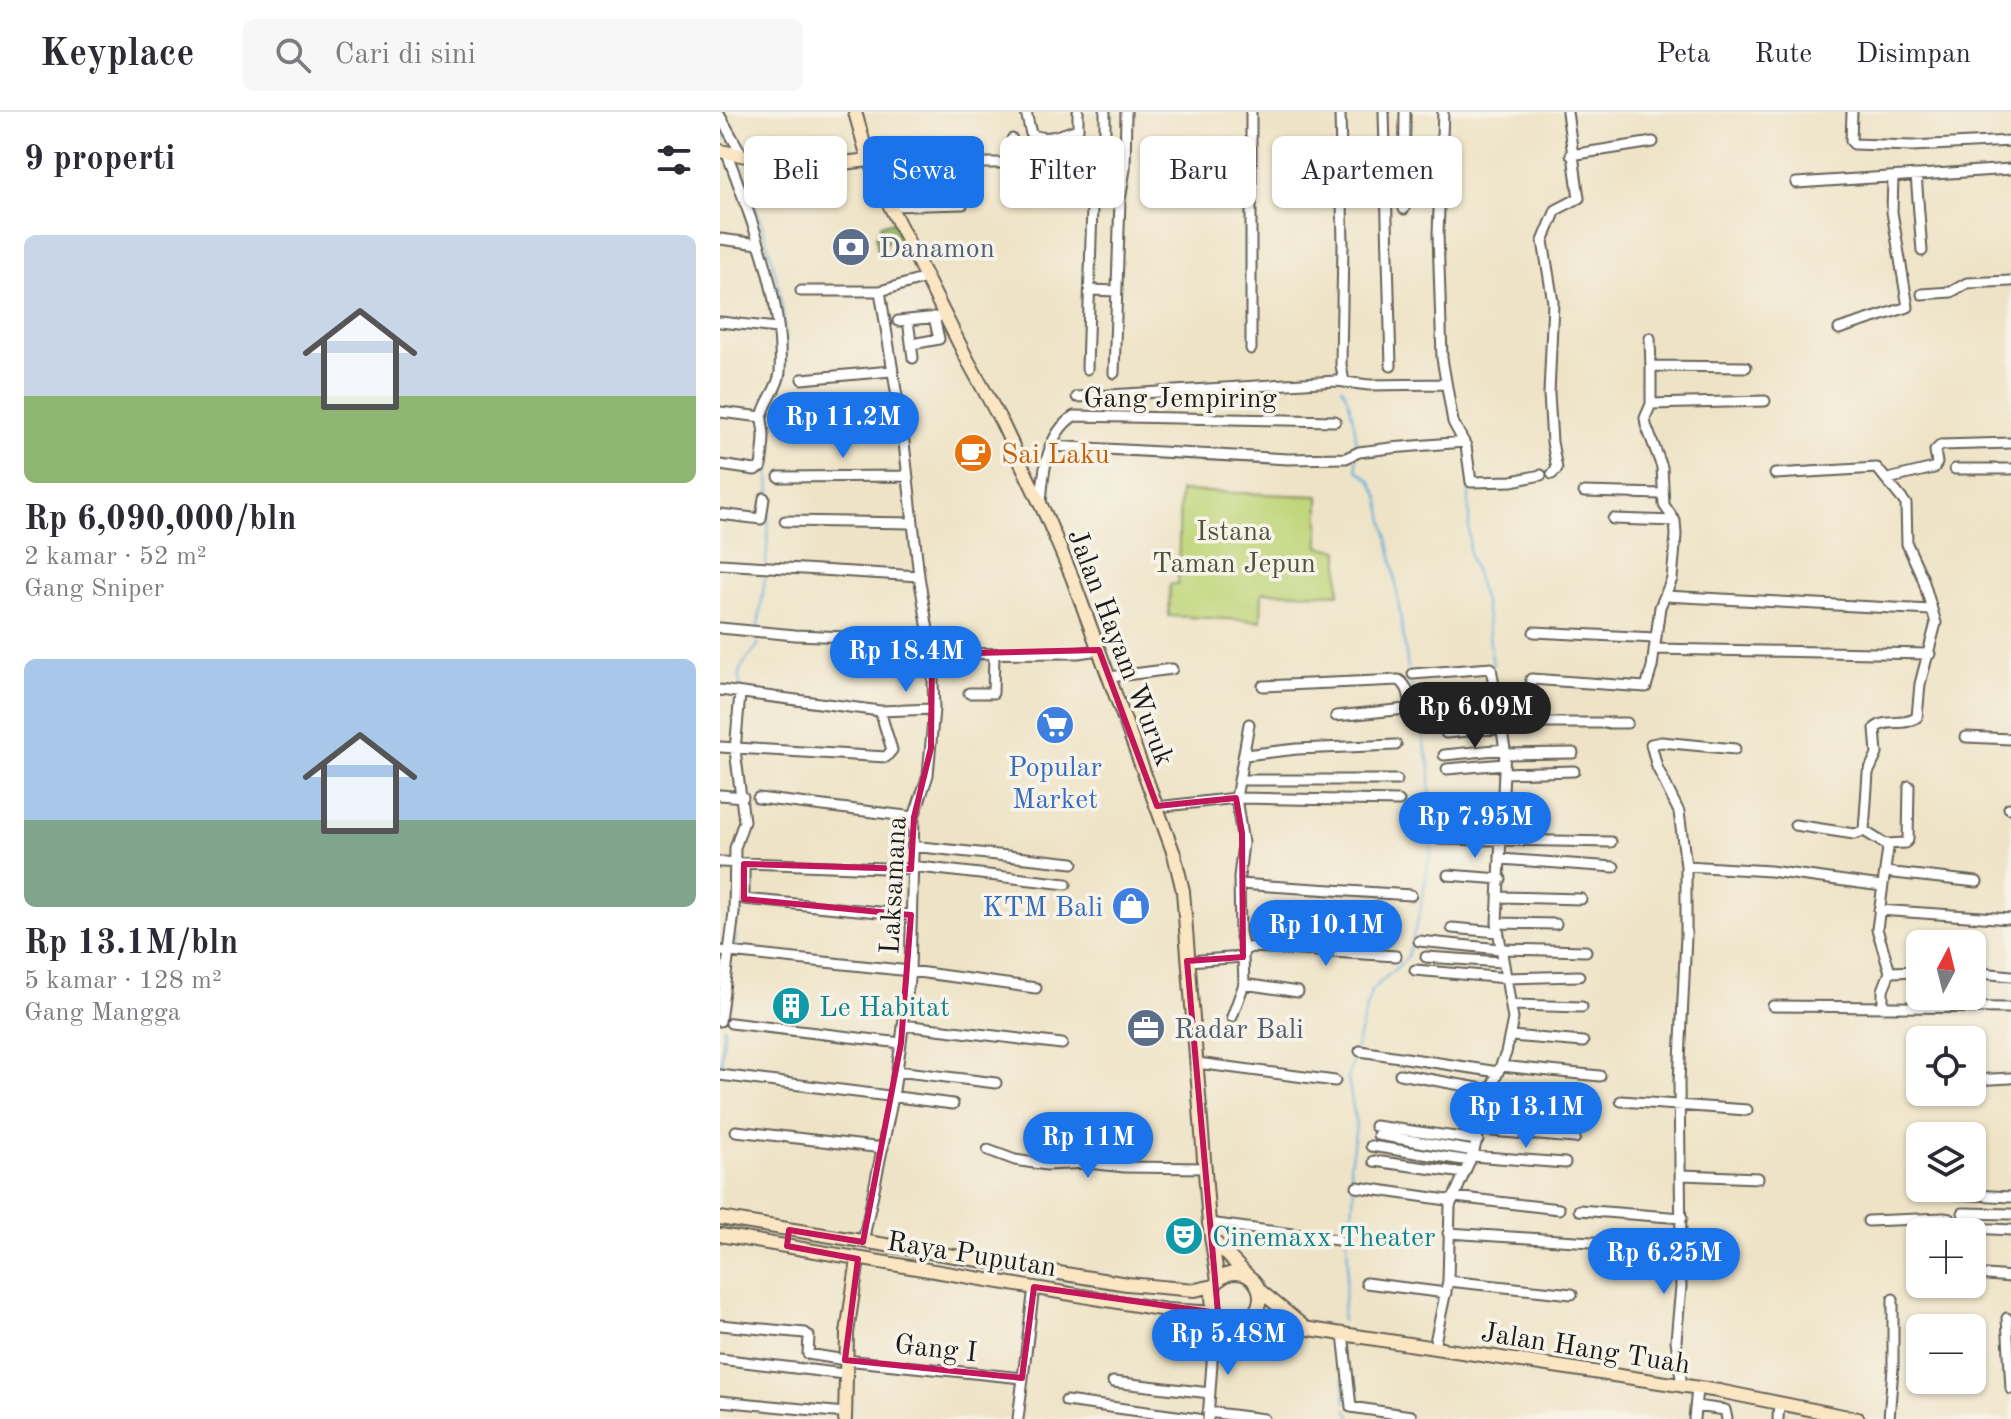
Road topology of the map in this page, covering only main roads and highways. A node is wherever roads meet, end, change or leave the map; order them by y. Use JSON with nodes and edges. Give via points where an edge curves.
{"nodes":[{"id":1,"x":855,"y":112,"type":"edge"},
{"id":2,"x":863,"y":138,"type":"edge"},
{"id":3,"x":723,"y":151,"type":"edge"},
{"id":4,"x":863,"y":161,"type":"edge"},
{"id":5,"x":891,"y":208,"type":"edge"},
{"id":6,"x":720,"y":1218,"type":"edge"},
{"id":7,"x":789,"y":1230,"type":"junction"},
{"id":8,"x":720,"y":1235,"type":"edge"},
{"id":9,"x":1211,"y":1238,"type":"junction"},
{"id":10,"x":787,"y":1246,"type":"junction"},
{"id":11,"x":858,"y":1259,"type":"junction"},
{"id":12,"x":1249,"y":1277,"type":"junction"},
{"id":13,"x":1216,"y":1284,"type":"junction"},
{"id":14,"x":1259,"y":1290,"type":"junction"},
{"id":15,"x":1221,"y":1315,"type":"junction"},
{"id":16,"x":1244,"y":1319,"type":"junction"},
{"id":17,"x":1304,"y":1327,"type":"junction"},
{"id":18,"x":1798,"y":1413,"type":"edge"},
{"id":19,"x":845,"y":1416,"type":"edge"},
{"id":20,"x":1858,"y":1419,"type":"edge"}],
"edges":[{"from":1,"to":2,"type":"main road","name":"Jalan Hayam Wuruk"},
{"from":3,"to":4,"type":"main road","via":[[823,165]]},
{"from":5,"to":9,"type":"main road","name":"Jalan Hayam Wuruk","via":[[940,316],[1041,504],[1110,677],[1180,878]]},
{"from":6,"to":7,"type":"main road","name":"Raya Puputan"},
{"from":7,"to":10,"type":"main road"},
{"from":7,"to":13,"type":"main road","name":"Raya Puputan","via":[[1127,1284],[1184,1290]]},
{"from":8,"to":10,"type":"main road","name":"Raya Puputan"},
{"from":9,"to":12,"type":"main road"},
{"from":9,"to":13,"type":"main road","name":"Jalan Hayam Wuruk"},
{"from":10,"to":11,"type":"main road","name":"Raya Puputan"},
{"from":11,"to":15,"type":"main road","name":"Raya Puputan"},
{"from":11,"to":19,"type":"main road","via":[[845,1360]]},
{"from":12,"to":13,"type":"main road","via":[[1236,1273]]},
{"from":12,"to":14,"type":"main road"},
{"from":13,"to":15,"type":"main road","via":[[1212,1298]]},
{"from":14,"to":16,"type":"main road","via":[[1259,1304]]},
{"from":14,"to":17,"type":"main road"},
{"from":15,"to":16,"type":"main road"},
{"from":16,"to":17,"type":"main road","name":"Jalan Hang Tuah"},
{"from":17,"to":18,"type":"main road","name":"Jalan Hang Tuah","via":[[1779,1402]]},
{"from":18,"to":20,"type":"main road","name":"Jalan Hang Tuah"}]}
